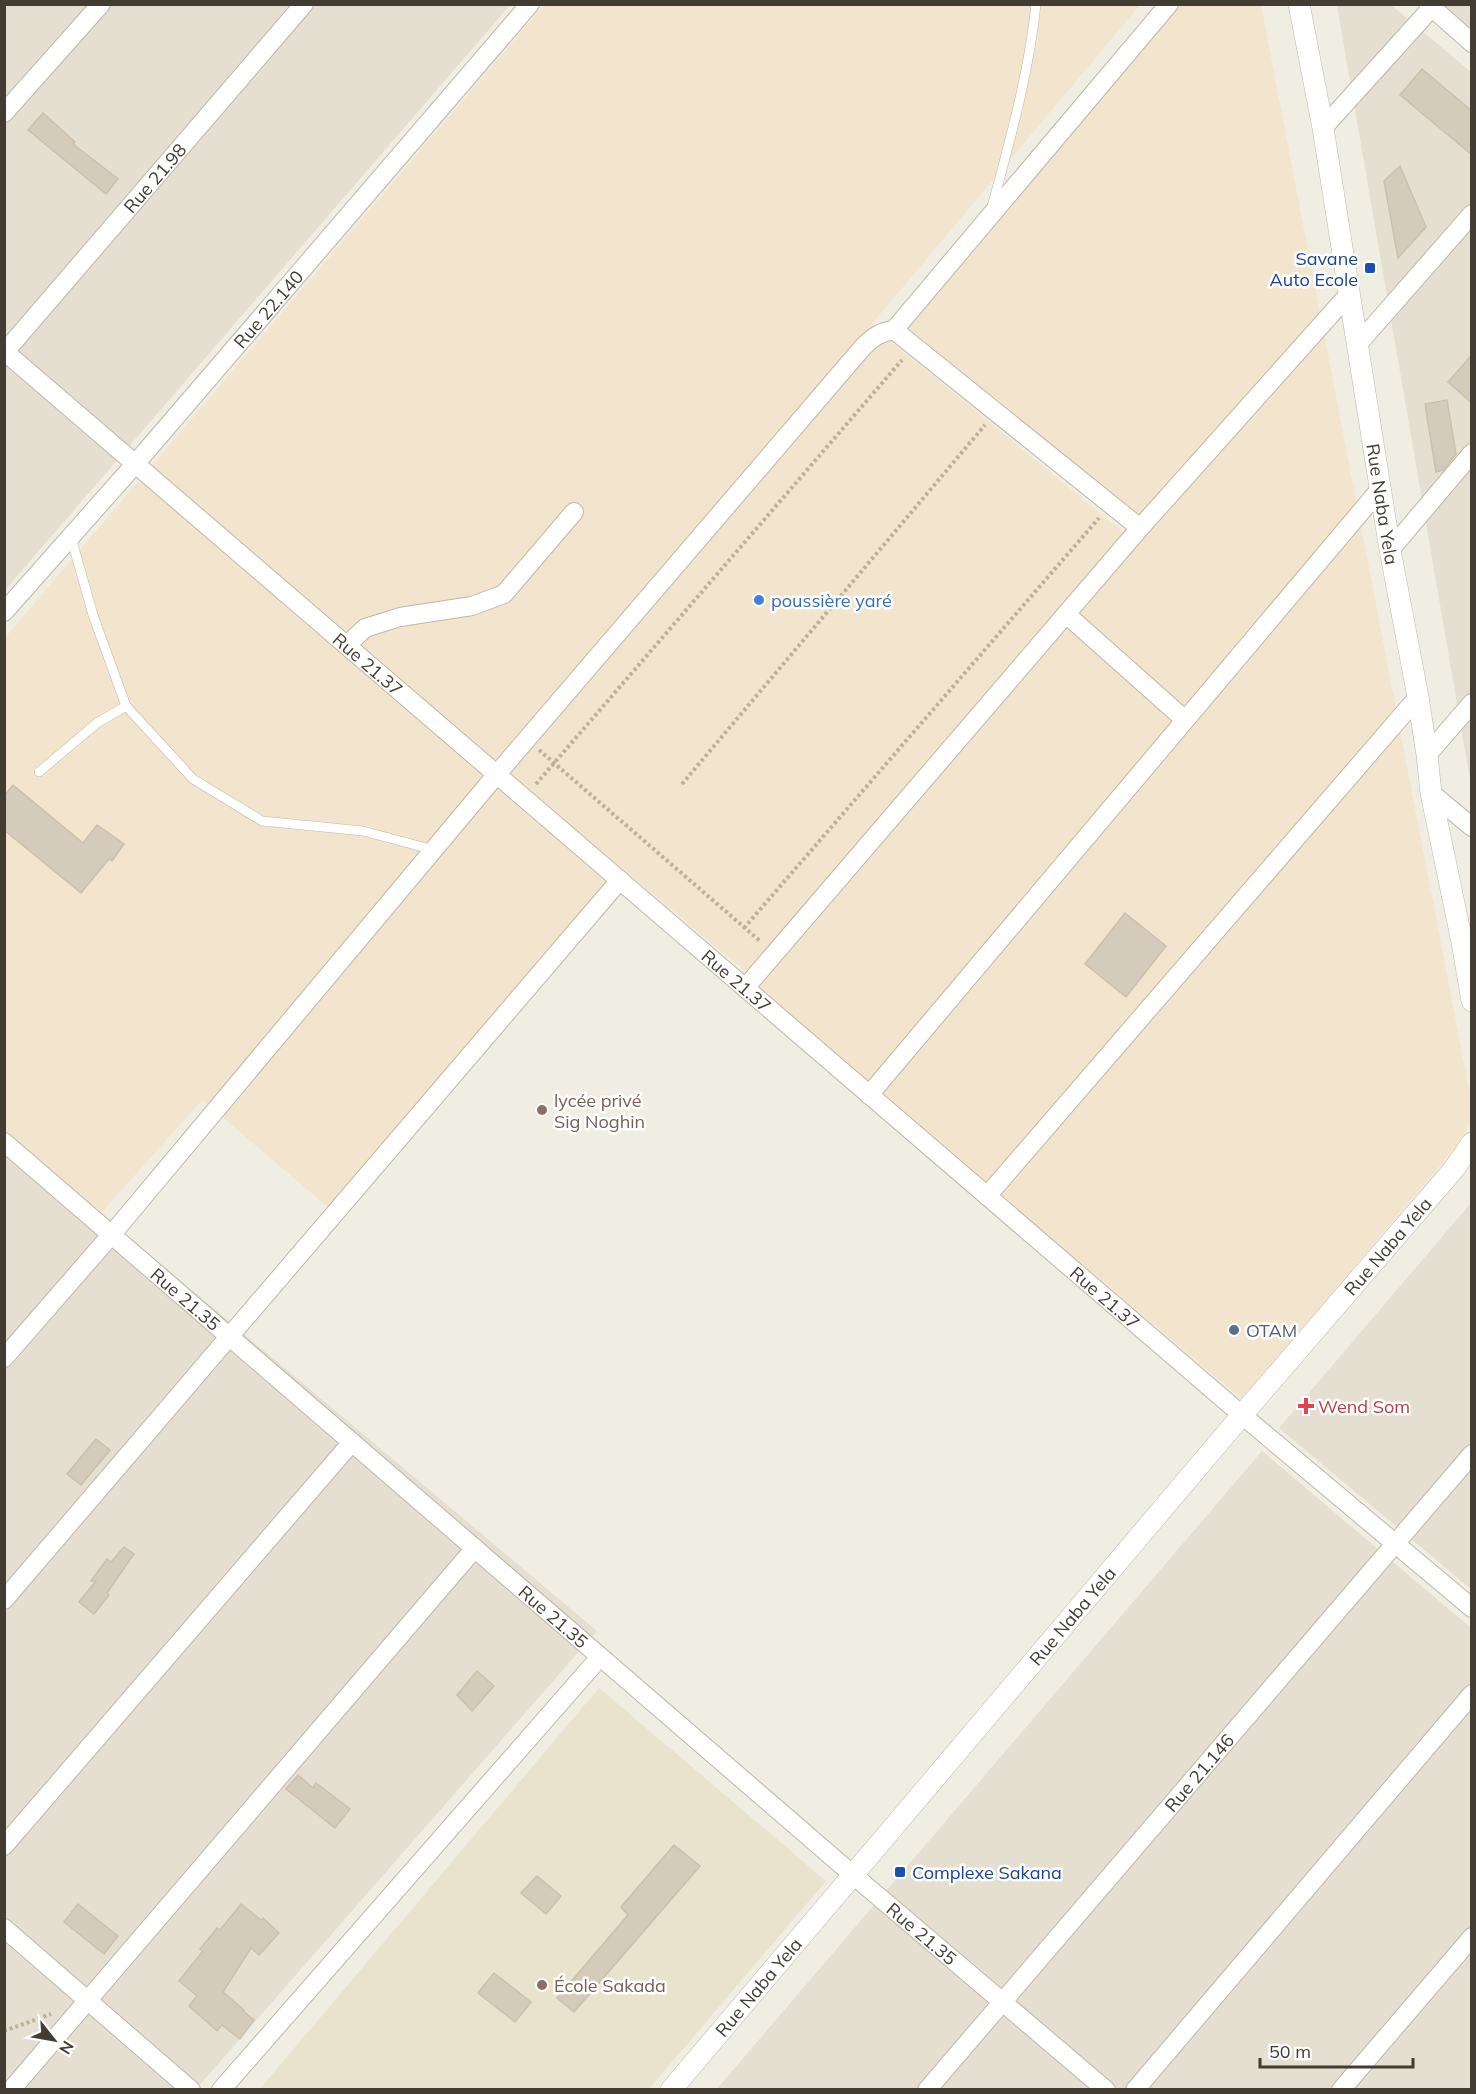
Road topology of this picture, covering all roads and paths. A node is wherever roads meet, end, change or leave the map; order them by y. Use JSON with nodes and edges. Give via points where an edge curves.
{"nodes":[{"id":1,"x":101,"y":4,"type":"edge"},
{"id":2,"x":304,"y":4,"type":"edge"},
{"id":3,"x":1036,"y":4,"type":"edge"},
{"id":4,"x":1169,"y":4,"type":"edge"},
{"id":5,"x":1299,"y":4,"type":"edge"},
{"id":6,"x":527,"y":6,"type":"edge"},
{"id":7,"x":1432,"y":6,"type":"edge"},
{"id":8,"x":1472,"y":43,"type":"edge"},
{"id":9,"x":4,"y":113,"type":"edge"},
{"id":10,"x":1323,"y":128,"type":"junction"},
{"id":11,"x":1472,"y":214,"type":"edge"},
{"id":12,"x":989,"y":218,"type":"junction"},
{"id":13,"x":1349,"y":294,"type":"junction"},
{"id":14,"x":894,"y":330,"type":"junction"},
{"id":15,"x":1358,"y":344,"type":"junction"},
{"id":16,"x":914,"y":346,"type":"junction"},
{"id":17,"x":5,"y":352,"type":"edge"},
{"id":18,"x":996,"y":412,"type":"junction"},
{"id":19,"x":1472,"y":453,"type":"edge"},
{"id":20,"x":136,"y":463,"type":"junction"},
{"id":21,"x":1381,"y":488,"type":"junction"},
{"id":22,"x":1111,"y":505,"type":"junction"},
{"id":23,"x":574,"y":512,"type":"dead end"},
{"id":24,"x":1140,"y":528,"type":"junction"},
{"id":25,"x":71,"y":537,"type":"junction"},
{"id":26,"x":1390,"y":550,"type":"junction"},
{"id":27,"x":4,"y":612,"type":"edge"},
{"id":28,"x":1066,"y":614,"type":"junction"},
{"id":29,"x":347,"y":645,"type":"junction"},
{"id":30,"x":1418,"y":697,"type":"junction"},
{"id":31,"x":1472,"y":703,"type":"edge"},
{"id":32,"x":126,"y":706,"type":"junction"},
{"id":33,"x":1184,"y":719,"type":"junction"},
{"id":34,"x":527,"y":740,"type":"junction"},
{"id":35,"x":1427,"y":755,"type":"junction"},
{"id":36,"x":554,"y":764,"type":"junction"},
{"id":37,"x":39,"y":772,"type":"dead end"},
{"id":38,"x":497,"y":774,"type":"junction"},
{"id":39,"x":682,"y":784,"type":"dead end"},
{"id":40,"x":1431,"y":793,"type":"junction"},
{"id":41,"x":525,"y":797,"type":"junction"},
{"id":42,"x":1472,"y":827,"type":"edge"},
{"id":43,"x":434,"y":850,"type":"junction"},
{"id":44,"x":620,"y":880,"type":"junction"},
{"id":45,"x":744,"y":928,"type":"junction"},
{"id":46,"x":1467,"y":937,"type":"edge"},
{"id":47,"x":775,"y":953,"type":"junction"},
{"id":48,"x":745,"y":988,"type":"junction"},
{"id":49,"x":1472,"y":1001,"type":"edge"},
{"id":50,"x":870,"y":1095,"type":"junction"},
{"id":51,"x":4,"y":1142,"type":"edge"},
{"id":52,"x":1472,"y":1143,"type":"edge"},
{"id":53,"x":987,"y":1196,"type":"junction"},
{"id":54,"x":112,"y":1234,"type":"junction"},
{"id":55,"x":229,"y":1336,"type":"junction"},
{"id":56,"x":4,"y":1358,"type":"edge"},
{"id":57,"x":1242,"y":1415,"type":"junction"},
{"id":58,"x":352,"y":1442,"type":"junction"},
{"id":59,"x":1472,"y":1454,"type":"edge"},
{"id":60,"x":1394,"y":1543,"type":"junction"},
{"id":61,"x":475,"y":1548,"type":"junction"},
{"id":62,"x":4,"y":1600,"type":"edge"},
{"id":63,"x":1472,"y":1608,"type":"edge"},
{"id":64,"x":600,"y":1657,"type":"junction"},
{"id":65,"x":1472,"y":1694,"type":"edge"},
{"id":66,"x":4,"y":1846,"type":"edge"},
{"id":67,"x":852,"y":1875,"type":"junction"},
{"id":68,"x":4,"y":1928,"type":"edge"},
{"id":69,"x":1472,"y":1937,"type":"edge"},
{"id":70,"x":88,"y":2001,"type":"junction"},
{"id":71,"x":1002,"y":2001,"type":"junction"},
{"id":72,"x":57,"y":2012,"type":"dead end"},
{"id":73,"x":4,"y":2031,"type":"edge"},
{"id":74,"x":11,"y":2090,"type":"edge"},
{"id":75,"x":192,"y":2090,"type":"edge"},
{"id":76,"x":221,"y":2090,"type":"edge"},
{"id":77,"x":671,"y":2090,"type":"edge"},
{"id":78,"x":927,"y":2090,"type":"edge"},
{"id":79,"x":1106,"y":2090,"type":"edge"},
{"id":80,"x":1135,"y":2090,"type":"edge"},
{"id":81,"x":1341,"y":2090,"type":"edge"}],
"edges":[{"from":1,"to":9,"type":"street"},
{"from":2,"to":17,"type":"street","name":"Rue 21.98"},
{"from":3,"to":12,"type":"lane","via":[[1015,122]]},
{"from":4,"to":12,"type":"street"},
{"from":5,"to":10,"type":"street","name":"Rue Naba Yela"},
{"from":6,"to":20,"type":"street","name":"Rue 22.140"},
{"from":7,"to":8,"type":"street"},
{"from":7,"to":10,"type":"street"},
{"from":10,"to":13,"type":"street","name":"Rue Naba Yela"},
{"from":11,"to":15,"type":"street"},
{"from":12,"to":14,"type":"street"},
{"from":13,"to":15,"type":"street","name":"Rue Naba Yela"},
{"from":13,"to":24,"type":"street"},
{"from":14,"to":16,"type":"street"},
{"from":14,"to":34,"type":"street","via":[[874,336],[863,347]]},
{"from":15,"to":21,"type":"street","name":"Rue Naba Yela"},
{"from":16,"to":18,"type":"street"},
{"from":16,"to":36,"type":"path"},
{"from":17,"to":20,"type":"street","name":"Rue 21.37"},
{"from":18,"to":22,"type":"street"},
{"from":18,"to":39,"type":"path"},
{"from":19,"to":26,"type":"street"},
{"from":20,"to":25,"type":"street","name":"Rue 22.140"},
{"from":20,"to":29,"type":"street","name":"Rue 21.37"},
{"from":21,"to":26,"type":"street","name":"Rue Naba Yela"},
{"from":21,"to":33,"type":"street"},
{"from":22,"to":24,"type":"street"},
{"from":22,"to":45,"type":"path"},
{"from":23,"to":29,"type":"street","via":[[504,594],[472,606],[365,628]]},
{"from":24,"to":28,"type":"street"},
{"from":25,"to":27,"type":"street","name":"Rue 22.140"},
{"from":25,"to":32,"type":"lane","via":[[93,615]]},
{"from":26,"to":30,"type":"street","name":"Rue Naba Yela"},
{"from":28,"to":33,"type":"street"},
{"from":28,"to":47,"type":"street"},
{"from":29,"to":38,"type":"street","name":"Rue 21.37"},
{"from":30,"to":35,"type":"street","name":"Rue Naba Yela"},
{"from":30,"to":53,"type":"street"},
{"from":31,"to":35,"type":"street"},
{"from":32,"to":37,"type":"lane","via":[[97,723]]},
{"from":32,"to":43,"type":"lane","via":[[194,779],[262,821],[363,831]]},
{"from":33,"to":50,"type":"street"},
{"from":34,"to":36,"type":"path"},
{"from":34,"to":38,"type":"street"},
{"from":35,"to":40,"type":"street","name":"Rue Naba Yela"},
{"from":36,"to":41,"type":"path"},
{"from":36,"to":45,"type":"path"},
{"from":38,"to":41,"type":"street","name":"Rue 21.37"},
{"from":38,"to":43,"type":"street"},
{"from":40,"to":42,"type":"street"},
{"from":40,"to":46,"type":"street","name":"Rue Naba Yela"},
{"from":41,"to":44,"type":"street","name":"Rue 21.37"},
{"from":43,"to":54,"type":"street"},
{"from":44,"to":48,"type":"street","name":"Rue 21.37"},
{"from":44,"to":55,"type":"street"},
{"from":45,"to":47,"type":"path"},
{"from":46,"to":49,"type":"street","name":"Rue Naba Yela"},
{"from":47,"to":48,"type":"street"},
{"from":48,"to":50,"type":"street","name":"Rue 21.37"},
{"from":50,"to":53,"type":"street","name":"Rue 21.37"},
{"from":51,"to":54,"type":"street","name":"Rue 21.35"},
{"from":52,"to":57,"type":"street","name":"Rue Naba Yela","via":[[1454,1169]]},
{"from":53,"to":57,"type":"street","name":"Rue 21.37"},
{"from":54,"to":55,"type":"street","name":"Rue 21.35"},
{"from":54,"to":56,"type":"street"},
{"from":55,"to":58,"type":"street","name":"Rue 21.35"},
{"from":55,"to":62,"type":"street"},
{"from":57,"to":60,"type":"street","name":"Rue 21.37"},
{"from":57,"to":67,"type":"street","name":"Rue Naba Yela"},
{"from":58,"to":61,"type":"street","name":"Rue 21.35"},
{"from":58,"to":66,"type":"street"},
{"from":59,"to":60,"type":"street","name":"Rue 21.146"},
{"from":60,"to":63,"type":"street","name":"Rue 21.37"},
{"from":60,"to":71,"type":"street","name":"Rue 21.146"},
{"from":61,"to":64,"type":"street","name":"Rue 21.35"},
{"from":61,"to":70,"type":"street"},
{"from":64,"to":67,"type":"street","name":"Rue 21.35"},
{"from":64,"to":76,"type":"street"},
{"from":65,"to":80,"type":"street"},
{"from":67,"to":71,"type":"street","name":"Rue 21.35"},
{"from":67,"to":77,"type":"street","name":"Rue Naba Yela"},
{"from":68,"to":70,"type":"street"},
{"from":69,"to":81,"type":"street"},
{"from":70,"to":74,"type":"street"},
{"from":70,"to":75,"type":"street"},
{"from":71,"to":78,"type":"street","name":"Rue 21.146"},
{"from":71,"to":79,"type":"street","name":"Rue 21.35"},
{"from":72,"to":73,"type":"path"}]}
